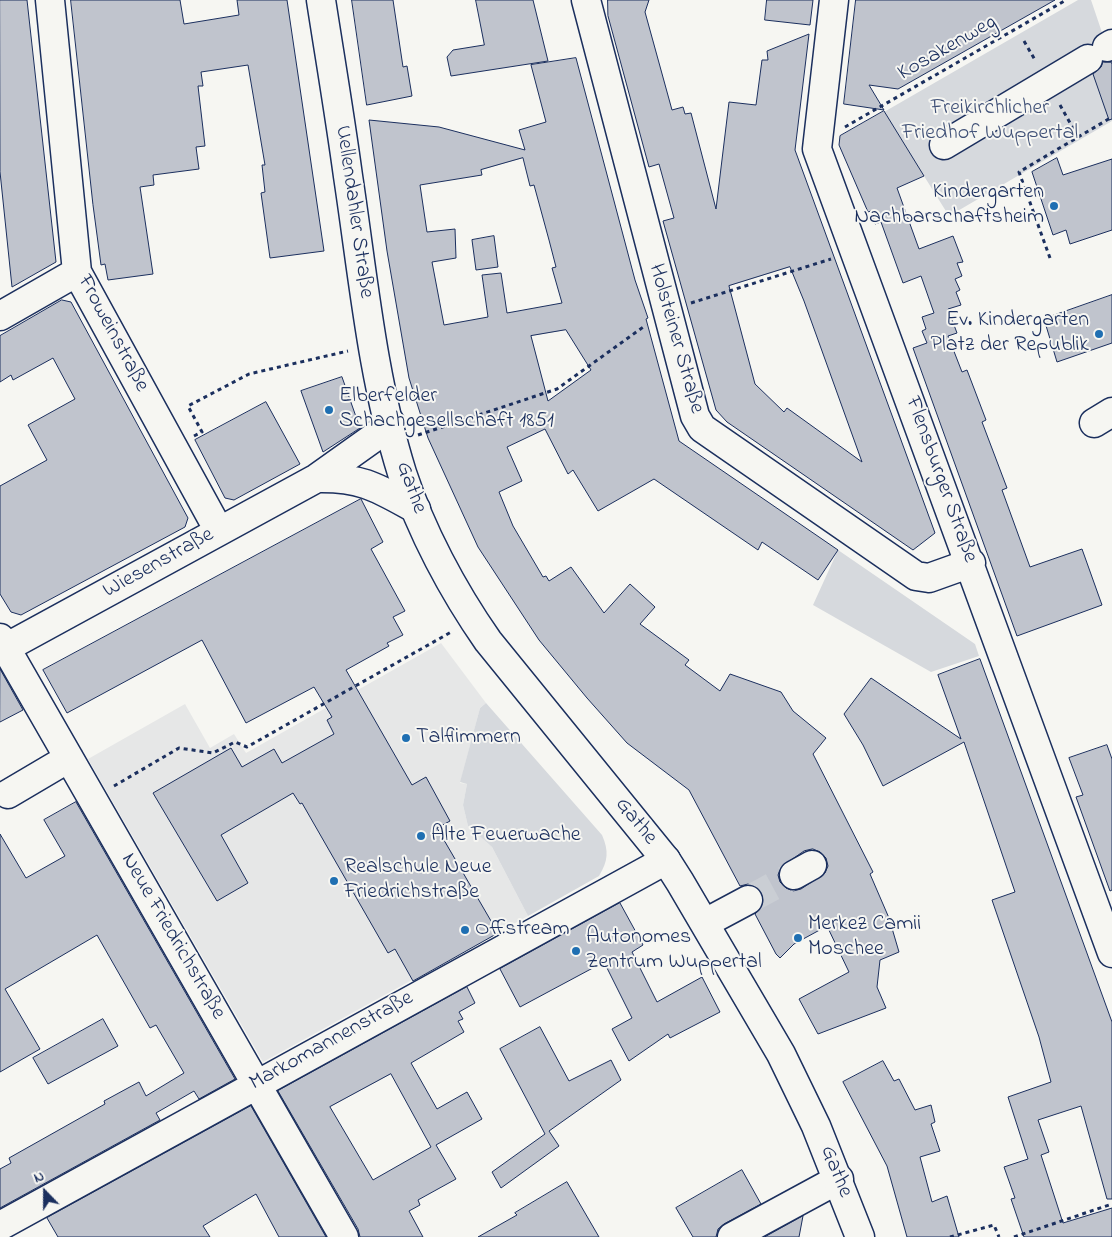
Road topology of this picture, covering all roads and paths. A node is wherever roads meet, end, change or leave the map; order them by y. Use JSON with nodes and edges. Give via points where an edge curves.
{"nodes":[{"id":1,"x":50,"y":0,"type":"edge"},
{"id":2,"x":321,"y":0,"type":"edge"},
{"id":3,"x":586,"y":0,"type":"edge"},
{"id":4,"x":834,"y":0,"type":"edge"},
{"id":5,"x":1066,"y":0,"type":"edge"},
{"id":6,"x":1102,"y":50,"type":"edge"},
{"id":7,"x":1112,"y":117,"type":"edge"},
{"id":8,"x":846,"y":126,"type":"dead end"},
{"id":9,"x":944,"y":145,"type":"dead end"},
{"id":10,"x":836,"y":258,"type":"dead end"},
{"id":11,"x":1050,"y":258,"type":"dead end"},
{"id":12,"x":77,"y":272,"type":"junction"},
{"id":13,"x":688,"y":304,"type":"dead end"},
{"id":14,"x":0,"y":316,"type":"edge"},
{"id":15,"x":627,"y":338,"type":"dead end"},
{"id":16,"x":373,"y":345,"type":"junction"},
{"id":17,"x":390,"y":422,"type":"junction"},
{"id":18,"x":202,"y":432,"type":"dead end"},
{"id":19,"x":427,"y":432,"type":"dead end"},
{"id":20,"x":317,"y":478,"type":"junction"},
{"id":21,"x":416,"y":509,"type":"junction"},
{"id":22,"x":219,"y":531,"type":"junction"},
{"id":23,"x":971,"y":563,"type":"junction"},
{"id":24,"x":473,"y":620,"type":"junction"},
{"id":25,"x":2,"y":646,"type":"edge"},
{"id":26,"x":69,"y":758,"type":"junction"},
{"id":27,"x":8,"y":794,"type":"dead end"},
{"id":28,"x":92,"y":798,"type":"junction"},
{"id":29,"x":666,"y":860,"type":"junction"},
{"id":30,"x":748,"y":900,"type":"tunnel mouth"},
{"id":31,"x":705,"y":923,"type":"junction"},
{"id":32,"x":1112,"y":953,"type":"edge"},
{"id":33,"x":257,"y":1083,"type":"junction"},
{"id":34,"x":839,"y":1179,"type":"junction"},
{"id":35,"x":1112,"y":1204,"type":"edge"},
{"id":36,"x":0,"y":1226,"type":"edge"},
{"id":37,"x":344,"y":1237,"type":"edge"},
{"id":38,"x":732,"y":1237,"type":"edge"},
{"id":39,"x":860,"y":1237,"type":"edge"},
{"id":40,"x":950,"y":1237,"type":"edge"},
{"id":41,"x":999,"y":1237,"type":"edge"},
{"id":42,"x":1014,"y":1237,"type":"edge"}],
"edges":[{"from":1,"to":12,"type":"street","name":"Froweinstraße"},
{"from":2,"to":16,"type":"street","name":"Uellendahler Straße"},
{"from":3,"to":23,"type":"street","name":"Holsteiner Straße","via":[[692,407],[702,428],[916,576],[928,578]]},
{"from":4,"to":23,"type":"street","name":"Flensburger Straße","via":[[818,149]]},
{"from":5,"to":8,"type":"path","name":"Kosakenweg"},
{"from":6,"to":9,"type":"street"},
{"from":7,"to":11,"type":"path","via":[[1019,172]]},
{"from":10,"to":13,"type":"path"},
{"from":12,"to":14,"type":"street"},
{"from":12,"to":22,"type":"street","name":"Froweinstraße"},
{"from":15,"to":19,"type":"path","via":[[557,389]]},
{"from":16,"to":17,"type":"street","name":"Uellendahler Straße"},
{"from":16,"to":18,"type":"path","via":[[249,374],[188,406]]},
{"from":17,"to":20,"type":"street","name":"Wiesenstraße","via":[[376,436]]},
{"from":17,"to":21,"type":"street","name":"Gathe","via":[[402,473]]},
{"from":20,"to":21,"type":"street","name":"Wiesenstraße","via":[[351,478],[381,489]]},
{"from":20,"to":22,"type":"street","name":"Wiesenstraße"},
{"from":21,"to":24,"type":"street","name":"Gathe"},
{"from":22,"to":25,"type":"street","name":"Wiesenstraße"},
{"from":23,"to":32,"type":"street","name":"Flensburger Straße"},
{"from":24,"to":28,"type":"path","via":[[247,747],[235,742],[213,753],[179,748]]},
{"from":24,"to":29,"type":"street","name":"Gathe"},
{"from":25,"to":26,"type":"street","name":"Neue Friedrichstraße"},
{"from":26,"to":27,"type":"street"},
{"from":26,"to":28,"type":"street","name":"Neue Friedrichstraße"},
{"from":28,"to":33,"type":"street","name":"Neue Friedrichstraße"},
{"from":29,"to":31,"type":"street","name":"Gathe"},
{"from":29,"to":33,"type":"street","name":"Markomannenstraße"},
{"from":30,"to":31,"type":"street"},
{"from":31,"to":34,"type":"street","name":"Gathe","via":[[781,1054]]},
{"from":33,"to":36,"type":"street","name":"Markomannenstraße"},
{"from":33,"to":37,"type":"street","name":"Neue Friedrichstraße"},
{"from":34,"to":38,"type":"street"},
{"from":34,"to":39,"type":"street","name":"Gathe"},
{"from":35,"to":42,"type":"path"},
{"from":40,"to":41,"type":"path","via":[[994,1225]]}]}
